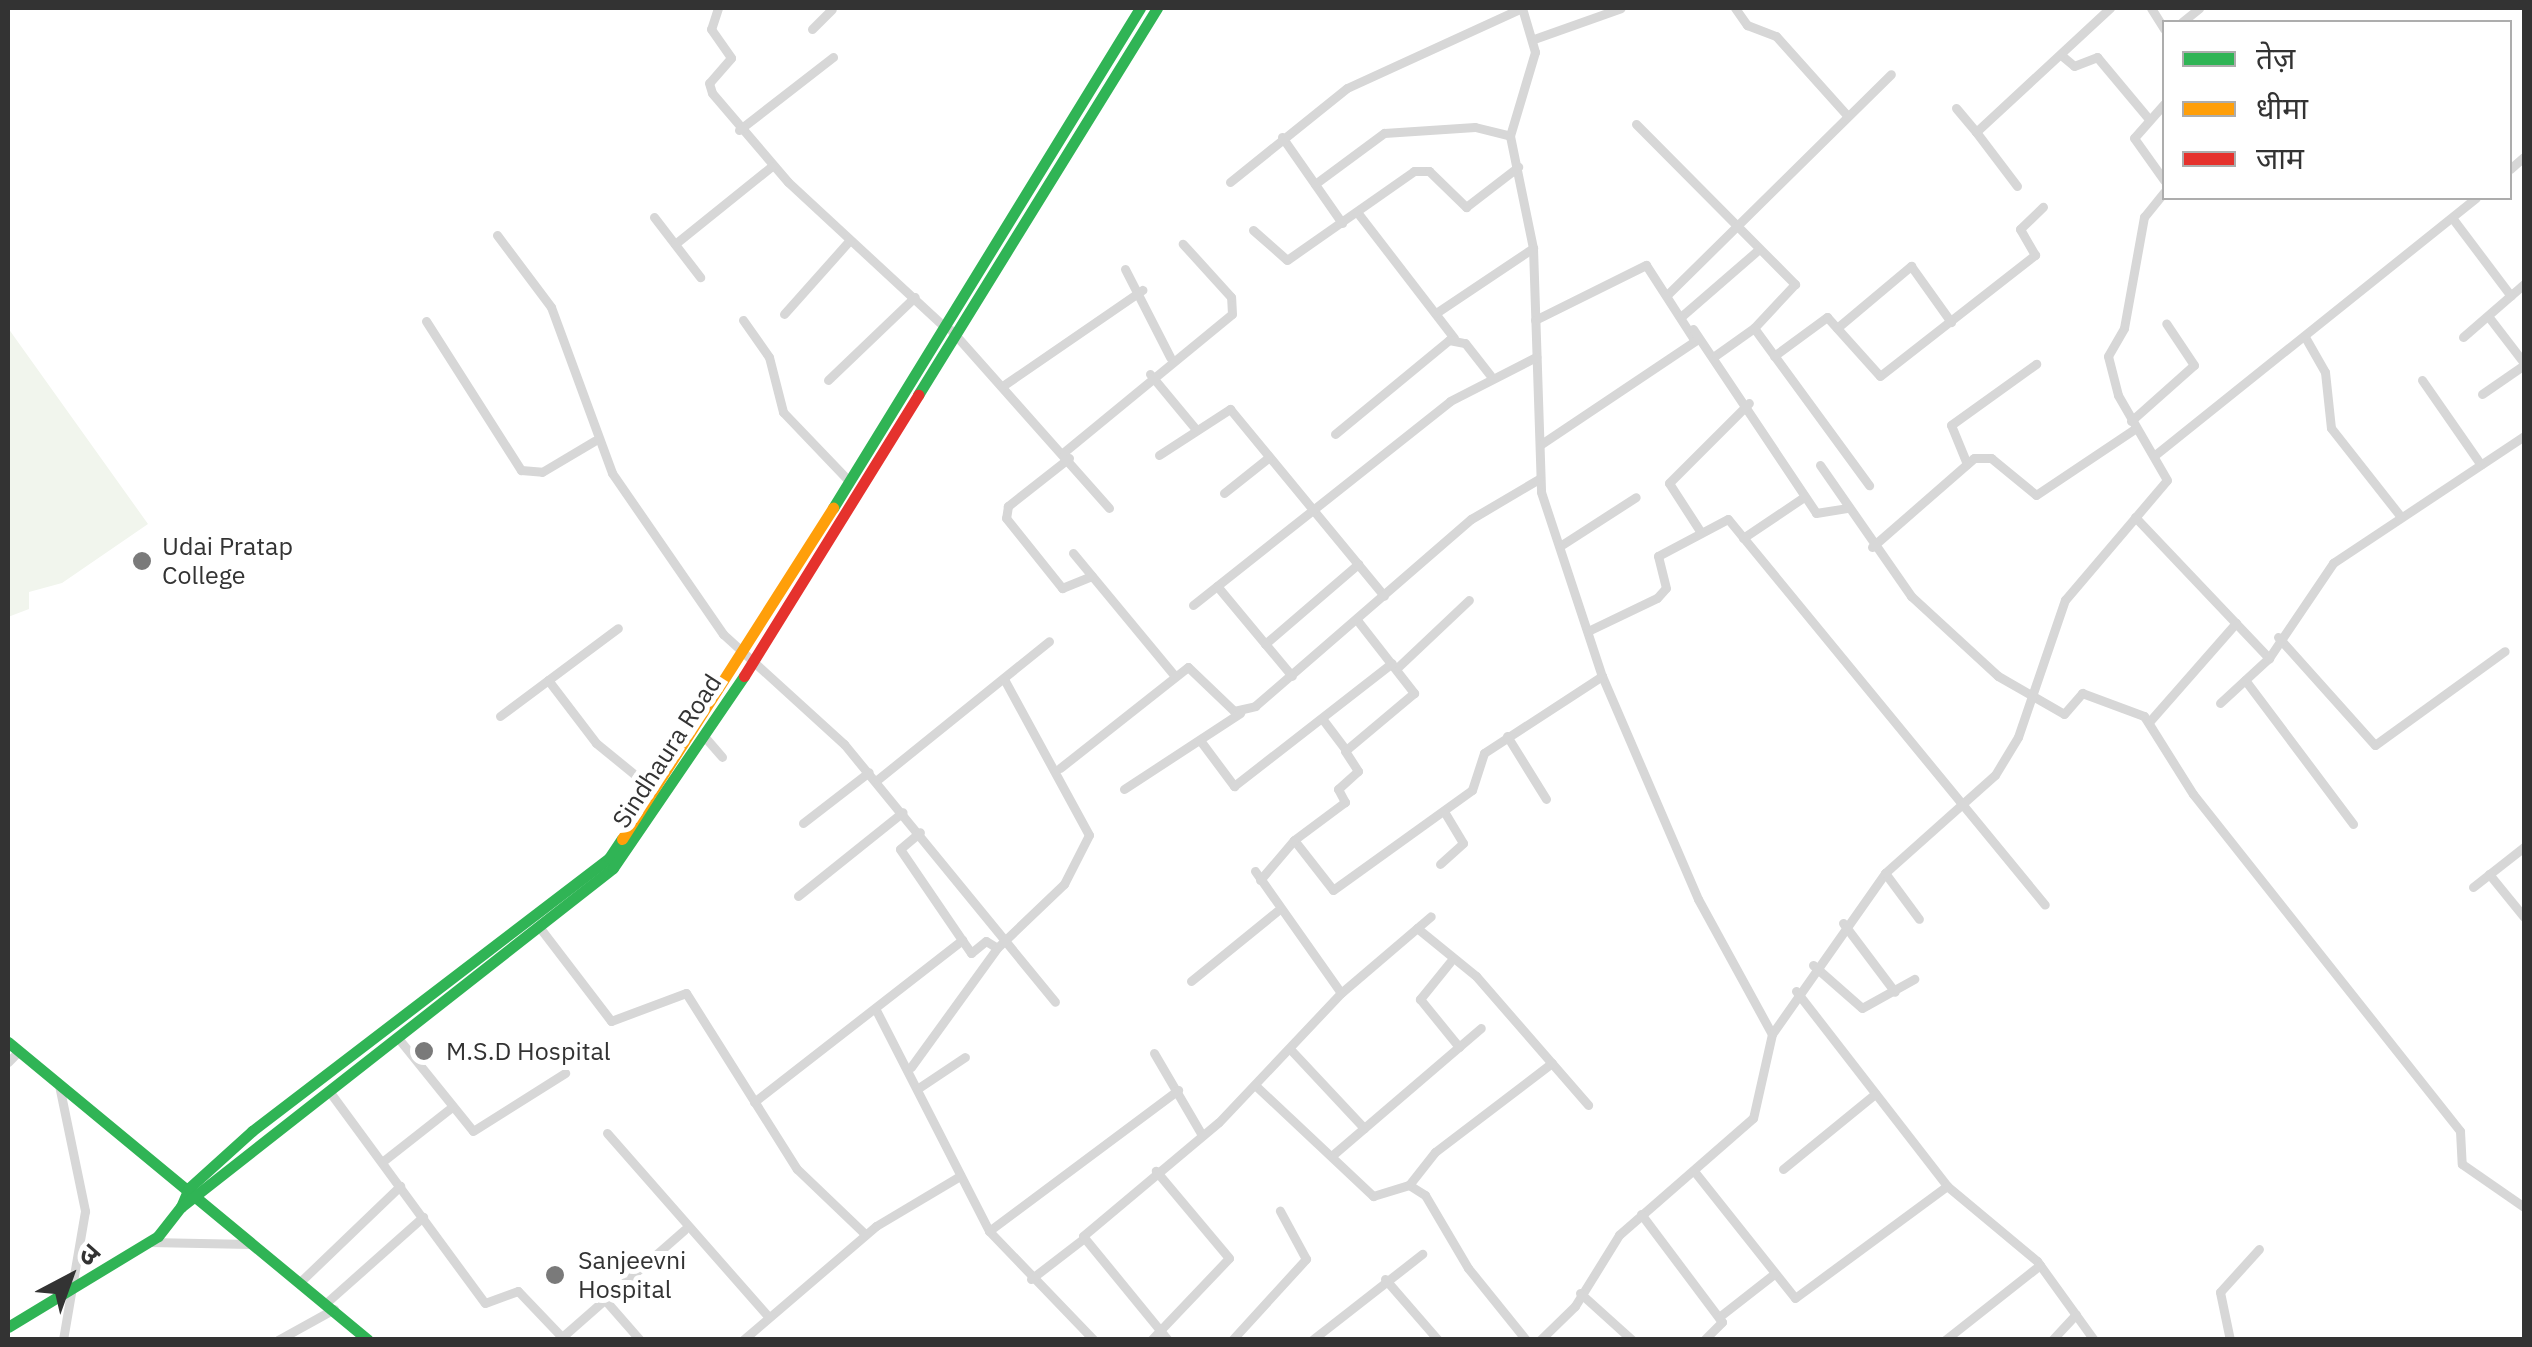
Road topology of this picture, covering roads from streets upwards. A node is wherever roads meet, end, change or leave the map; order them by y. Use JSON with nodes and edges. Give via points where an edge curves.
{"nodes":[{"id":1,"x":718,"y":8,"type":"edge"},
{"id":2,"x":835,"y":8,"type":"edge"},
{"id":3,"x":1140,"y":8,"type":"edge"},
{"id":4,"x":1157,"y":8,"type":"edge"},
{"id":5,"x":1522,"y":8,"type":"edge"},
{"id":6,"x":1621,"y":8,"type":"edge"},
{"id":7,"x":1736,"y":8,"type":"edge"},
{"id":8,"x":2110,"y":8,"type":"edge"},
{"id":9,"x":812,"y":29,"type":"dead end"},
{"id":10,"x":1534,"y":39,"type":"junction"},
{"id":11,"x":2062,"y":55,"type":"junction"},
{"id":12,"x":833,"y":56,"type":"dead end"},
{"id":13,"x":1891,"y":74,"type":"dead end"},
{"id":14,"x":2162,"y":106,"type":"edge"},
{"id":15,"x":1956,"y":108,"type":"dead end"},
{"id":16,"x":1847,"y":116,"type":"junction"},
{"id":17,"x":2148,"y":118,"type":"junction"},
{"id":18,"x":1636,"y":124,"type":"dead end"},
{"id":19,"x":739,"y":130,"type":"junction"},
{"id":20,"x":1976,"y":132,"type":"junction"},
{"id":21,"x":1510,"y":136,"type":"junction"},
{"id":22,"x":1282,"y":137,"type":"junction"},
{"id":23,"x":772,"y":166,"type":"junction"},
{"id":24,"x":1518,"y":167,"type":"junction"},
{"id":25,"x":2162,"y":177,"type":"edge"},
{"id":26,"x":1230,"y":182,"type":"dead end"},
{"id":27,"x":1315,"y":184,"type":"junction"},
{"id":28,"x":2017,"y":186,"type":"dead end"},
{"id":29,"x":2162,"y":194,"type":"edge"},
{"id":30,"x":2474,"y":200,"type":"edge"},
{"id":31,"x":2043,"y":207,"type":"dead end"},
{"id":32,"x":1356,"y":212,"type":"junction"},
{"id":33,"x":654,"y":217,"type":"dead end"},
{"id":34,"x":2453,"y":219,"type":"junction"},
{"id":35,"x":1342,"y":222,"type":"junction"},
{"id":36,"x":1734,"y":228,"type":"junction"},
{"id":37,"x":1253,"y":230,"type":"dead end"},
{"id":38,"x":498,"y":235,"type":"dead end"},
{"id":39,"x":850,"y":240,"type":"junction"},
{"id":40,"x":676,"y":244,"type":"junction"},
{"id":41,"x":1182,"y":244,"type":"dead end"},
{"id":42,"x":1533,"y":248,"type":"junction"},
{"id":43,"x":1758,"y":250,"type":"junction"},
{"id":44,"x":1125,"y":269,"type":"dead end"},
{"id":45,"x":700,"y":277,"type":"dead end"},
{"id":46,"x":2524,"y":284,"type":"edge"},
{"id":47,"x":1142,"y":290,"type":"junction"},
{"id":48,"x":1668,"y":294,"type":"junction"},
{"id":49,"x":2511,"y":296,"type":"junction"},
{"id":50,"x":915,"y":297,"type":"junction"},
{"id":51,"x":1436,"y":313,"type":"junction"},
{"id":52,"x":784,"y":314,"type":"dead end"},
{"id":53,"x":1683,"y":315,"type":"junction"},
{"id":54,"x":2488,"y":316,"type":"junction"},
{"id":55,"x":743,"y":320,"type":"dead end"},
{"id":56,"x":1535,"y":320,"type":"junction"},
{"id":57,"x":426,"y":321,"type":"dead end"},
{"id":58,"x":1950,"y":322,"type":"junction"},
{"id":59,"x":2166,"y":323,"type":"dead end"},
{"id":60,"x":1691,"y":326,"type":"junction"},
{"id":61,"x":945,"y":327,"type":"junction"},
{"id":62,"x":1754,"y":328,"type":"junction"},
{"id":63,"x":1838,"y":328,"type":"junction"},
{"id":64,"x":2305,"y":337,"type":"junction"},
{"id":65,"x":2463,"y":337,"type":"dead end"},
{"id":66,"x":1454,"y":338,"type":"junction"},
{"id":67,"x":1716,"y":355,"type":"junction"},
{"id":68,"x":1774,"y":356,"type":"junction"},
{"id":69,"x":1170,"y":357,"type":"junction"},
{"id":70,"x":1536,"y":357,"type":"junction"},
{"id":71,"x":2036,"y":364,"type":"dead end"},
{"id":72,"x":2524,"y":364,"type":"edge"},
{"id":73,"x":1150,"y":374,"type":"junction"},
{"id":74,"x":1490,"y":375,"type":"junction"},
{"id":75,"x":828,"y":380,"type":"dead end"},
{"id":76,"x":2422,"y":380,"type":"dead end"},
{"id":77,"x":1004,"y":385,"type":"junction"},
{"id":78,"x":2482,"y":394,"type":"dead end"},
{"id":79,"x":1749,"y":403,"type":"junction"},
{"id":80,"x":2133,"y":425,"type":"junction"},
{"id":81,"x":1194,"y":427,"type":"junction"},
{"id":82,"x":1334,"y":434,"type":"dead end"},
{"id":83,"x":2524,"y":436,"type":"edge"},
{"id":84,"x":594,"y":441,"type":"junction"},
{"id":85,"x":1541,"y":444,"type":"junction"},
{"id":86,"x":2155,"y":454,"type":"junction"},
{"id":87,"x":1066,"y":455,"type":"junction"},
{"id":88,"x":1159,"y":455,"type":"dead end"},
{"id":89,"x":1268,"y":458,"type":"junction"},
{"id":90,"x":1967,"y":464,"type":"junction"},
{"id":91,"x":1820,"y":465,"type":"dead end"},
{"id":92,"x":2481,"y":465,"type":"junction"},
{"id":93,"x":1540,"y":479,"type":"junction"},
{"id":94,"x":849,"y":481,"type":"junction"},
{"id":95,"x":1870,"y":485,"type":"dead end"},
{"id":96,"x":1224,"y":493,"type":"dead end"},
{"id":97,"x":1636,"y":497,"type":"dead end"},
{"id":98,"x":1804,"y":498,"type":"junction"},
{"id":99,"x":1110,"y":508,"type":"dead end"},
{"id":100,"x":1847,"y":508,"type":"junction"},
{"id":101,"x":1311,"y":510,"type":"junction"},
{"id":102,"x":2401,"y":516,"type":"junction"},
{"id":103,"x":2135,"y":517,"type":"junction"},
{"id":104,"x":1700,"y":531,"type":"junction"},
{"id":105,"x":1744,"y":538,"type":"junction"},
{"id":106,"x":1560,"y":546,"type":"junction"},
{"id":107,"x":1872,"y":547,"type":"junction"},
{"id":108,"x":1073,"y":554,"type":"dead end"},
{"id":109,"x":1358,"y":564,"type":"junction"},
{"id":110,"x":1092,"y":576,"type":"junction"},
{"id":111,"x":1216,"y":586,"type":"junction"},
{"id":112,"x":1384,"y":596,"type":"junction"},
{"id":113,"x":1470,"y":600,"type":"dead end"},
{"id":114,"x":1193,"y":605,"type":"dead end"},
{"id":115,"x":1357,"y":620,"type":"junction"},
{"id":116,"x":2236,"y":623,"type":"junction"},
{"id":117,"x":618,"y":628,"type":"dead end"},
{"id":118,"x":1588,"y":632,"type":"junction"},
{"id":119,"x":2278,"y":637,"type":"junction"},
{"id":120,"x":1050,"y":641,"type":"dead end"},
{"id":121,"x":1265,"y":644,"type":"junction"},
{"id":122,"x":2504,"y":650,"type":"dead end"},
{"id":123,"x":750,"y":658,"type":"junction"},
{"id":124,"x":2269,"y":658,"type":"junction"},
{"id":125,"x":1394,"y":666,"type":"junction"},
{"id":126,"x":1174,"y":676,"type":"junction"},
{"id":127,"x":1292,"y":676,"type":"junction"},
{"id":128,"x":1602,"y":676,"type":"junction"},
{"id":129,"x":1004,"y":679,"type":"junction"},
{"id":130,"x":548,"y":680,"type":"junction"},
{"id":131,"x":2245,"y":680,"type":"junction"},
{"id":132,"x":2032,"y":700,"type":"junction"},
{"id":133,"x":2220,"y":704,"type":"dead end"},
{"id":134,"x":1240,"y":713,"type":"junction"},
{"id":135,"x":500,"y":716,"type":"dead end"},
{"id":136,"x":1324,"y":721,"type":"junction"},
{"id":137,"x":2148,"y":722,"type":"junction"},
{"id":138,"x":704,"y":735,"type":"junction"},
{"id":139,"x":1507,"y":736,"type":"junction"},
{"id":140,"x":1202,"y":743,"type":"junction"},
{"id":141,"x":1346,"y":750,"type":"junction"},
{"id":142,"x":722,"y":756,"type":"dead end"},
{"id":143,"x":1060,"y":768,"type":"junction"},
{"id":144,"x":869,"y":772,"type":"junction"},
{"id":145,"x":876,"y":780,"type":"junction"},
{"id":146,"x":1124,"y":790,"type":"dead end"},
{"id":147,"x":656,"y":792,"type":"junction"},
{"id":148,"x":1546,"y":799,"type":"dead end"},
{"id":149,"x":1960,"y":808,"type":"junction"},
{"id":150,"x":1444,"y":811,"type":"junction"},
{"id":151,"x":903,"y":812,"type":"junction"},
{"id":152,"x":803,"y":823,"type":"dead end"},
{"id":153,"x":2352,"y":824,"type":"dead end"},
{"id":154,"x":920,"y":832,"type":"junction"},
{"id":155,"x":1294,"y":840,"type":"junction"},
{"id":156,"x":2524,"y":846,"type":"edge"},
{"id":157,"x":1440,"y":864,"type":"dead end"},
{"id":158,"x":1885,"y":873,"type":"junction"},
{"id":159,"x":2489,"y":874,"type":"junction"},
{"id":160,"x":2473,"y":887,"type":"dead end"},
{"id":161,"x":798,"y":896,"type":"dead end"},
{"id":162,"x":2045,"y":904,"type":"dead end"},
{"id":163,"x":1277,"y":911,"type":"junction"},
{"id":164,"x":1432,"y":916,"type":"dead end"},
{"id":165,"x":2524,"y":917,"type":"edge"},
{"id":166,"x":1919,"y":920,"type":"dead end"},
{"id":167,"x":1842,"y":923,"type":"junction"},
{"id":168,"x":540,"y":928,"type":"junction"},
{"id":169,"x":1417,"y":928,"type":"junction"},
{"id":170,"x":1008,"y":937,"type":"junction"},
{"id":171,"x":962,"y":940,"type":"junction"},
{"id":172,"x":997,"y":948,"type":"junction"},
{"id":173,"x":1450,"y":962,"type":"junction"},
{"id":174,"x":1813,"y":966,"type":"junction"},
{"id":175,"x":1914,"y":980,"type":"dead end"},
{"id":176,"x":1191,"y":981,"type":"dead end"},
{"id":177,"x":1796,"y":991,"type":"junction"},
{"id":178,"x":1341,"y":992,"type":"junction"},
{"id":179,"x":1895,"y":992,"type":"junction"},
{"id":180,"x":1056,"y":1002,"type":"dead end"},
{"id":181,"x":876,"y":1010,"type":"junction"},
{"id":182,"x":1481,"y":1028,"type":"dead end"},
{"id":183,"x":1772,"y":1034,"type":"junction"},
{"id":184,"x":398,"y":1038,"type":"junction"},
{"id":185,"x":8,"y":1042,"type":"edge"},
{"id":186,"x":1459,"y":1047,"type":"junction"},
{"id":187,"x":1291,"y":1050,"type":"junction"},
{"id":188,"x":18,"y":1052,"type":"junction"},
{"id":189,"x":1154,"y":1054,"type":"dead end"},
{"id":190,"x":966,"y":1056,"type":"dead end"},
{"id":191,"x":8,"y":1062,"type":"edge"},
{"id":192,"x":1552,"y":1063,"type":"junction"},
{"id":193,"x":911,"y":1067,"type":"junction"},
{"id":194,"x":565,"y":1073,"type":"dead end"},
{"id":195,"x":58,"y":1082,"type":"junction"},
{"id":196,"x":1256,"y":1086,"type":"junction"},
{"id":197,"x":920,"y":1087,"type":"junction"},
{"id":198,"x":1178,"y":1090,"type":"junction"},
{"id":199,"x":329,"y":1091,"type":"junction"},
{"id":200,"x":1876,"y":1094,"type":"junction"},
{"id":201,"x":754,"y":1102,"type":"junction"},
{"id":202,"x":1588,"y":1105,"type":"dead end"},
{"id":203,"x":452,"y":1107,"type":"junction"},
{"id":204,"x":1364,"y":1128,"type":"junction"},
{"id":205,"x":607,"y":1133,"type":"dead end"},
{"id":206,"x":1202,"y":1135,"type":"junction"},
{"id":207,"x":1335,"y":1153,"type":"junction"},
{"id":208,"x":382,"y":1162,"type":"junction"},
{"id":209,"x":1783,"y":1169,"type":"dead end"},
{"id":210,"x":1156,"y":1171,"type":"junction"},
{"id":211,"x":1694,"y":1171,"type":"junction"},
{"id":212,"x":960,"y":1176,"type":"junction"},
{"id":213,"x":1409,"y":1185,"type":"junction"},
{"id":214,"x":400,"y":1186,"type":"junction"},
{"id":215,"x":1947,"y":1186,"type":"junction"},
{"id":216,"x":193,"y":1192,"type":"junction"},
{"id":217,"x":2524,"y":1206,"type":"edge"},
{"id":218,"x":1280,"y":1212,"type":"dead end"},
{"id":219,"x":1642,"y":1214,"type":"junction"},
{"id":220,"x":423,"y":1217,"type":"junction"},
{"id":221,"x":684,"y":1230,"type":"junction"},
{"id":222,"x":989,"y":1231,"type":"junction"},
{"id":223,"x":865,"y":1234,"type":"junction"},
{"id":224,"x":1083,"y":1240,"type":"junction"},
{"id":225,"x":149,"y":1242,"type":"junction"},
{"id":226,"x":256,"y":1244,"type":"junction"},
{"id":227,"x":2259,"y":1249,"type":"dead end"},
{"id":228,"x":1422,"y":1254,"type":"dead end"},
{"id":229,"x":2040,"y":1266,"type":"junction"},
{"id":230,"x":1774,"y":1274,"type":"junction"},
{"id":231,"x":1385,"y":1278,"type":"junction"},
{"id":232,"x":1031,"y":1279,"type":"junction"},
{"id":233,"x":300,"y":1282,"type":"junction"},
{"id":234,"x":74,"y":1292,"type":"junction"},
{"id":235,"x":1580,"y":1293,"type":"junction"},
{"id":236,"x":604,"y":1300,"type":"junction"},
{"id":237,"x":330,"y":1306,"type":"junction"},
{"id":238,"x":2076,"y":1314,"type":"junction"},
{"id":239,"x":767,"y":1316,"type":"junction"},
{"id":240,"x":1719,"y":1317,"type":"junction"},
{"id":241,"x":8,"y":1327,"type":"edge"},
{"id":242,"x":1155,"y":1335,"type":"edge"},
{"id":243,"x":561,"y":1338,"type":"edge"},
{"id":244,"x":2230,"y":1339,"type":"edge"},
{"id":245,"x":63,"y":1340,"type":"edge"},
{"id":246,"x":278,"y":1340,"type":"edge"},
{"id":247,"x":368,"y":1340,"type":"edge"},
{"id":248,"x":640,"y":1340,"type":"edge"},
{"id":249,"x":743,"y":1340,"type":"edge"},
{"id":250,"x":1094,"y":1340,"type":"edge"},
{"id":251,"x":1168,"y":1340,"type":"edge"},
{"id":252,"x":1232,"y":1340,"type":"edge"},
{"id":253,"x":1312,"y":1340,"type":"edge"},
{"id":254,"x":1438,"y":1340,"type":"edge"},
{"id":255,"x":1526,"y":1340,"type":"edge"},
{"id":256,"x":1540,"y":1340,"type":"edge"},
{"id":257,"x":1632,"y":1340,"type":"edge"},
{"id":258,"x":1704,"y":1340,"type":"edge"},
{"id":259,"x":1945,"y":1340,"type":"edge"},
{"id":260,"x":2052,"y":1340,"type":"edge"},
{"id":261,"x":2094,"y":1340,"type":"edge"}],
"edges":[{"from":1,"to":19,"type":"street","via":[[710,22],[731,58],[708,87]]},
{"from":2,"to":9,"type":"street"},
{"from":3,"to":61,"type":"street"},
{"from":4,"to":61,"type":"street","name":"Sindhaura Road"},
{"from":5,"to":10,"type":"street"},
{"from":5,"to":22,"type":"street","via":[[1348,88]]},
{"from":6,"to":10,"type":"street"},
{"from":7,"to":16,"type":"street","via":[[1746,26],[1776,36]]},
{"from":8,"to":11,"type":"street"},
{"from":10,"to":21,"type":"street"},
{"from":11,"to":17,"type":"street","via":[[2074,66],[2097,57]]},
{"from":11,"to":20,"type":"street"},
{"from":12,"to":19,"type":"street"},
{"from":13,"to":16,"type":"street"},
{"from":14,"to":17,"type":"street"},
{"from":15,"to":20,"type":"street"},
{"from":16,"to":36,"type":"street"},
{"from":17,"to":25,"type":"street","via":[[2134,138]]},
{"from":18,"to":36,"type":"street"},
{"from":19,"to":23,"type":"street"},
{"from":20,"to":28,"type":"street"},
{"from":21,"to":24,"type":"street"},
{"from":21,"to":27,"type":"street","via":[[1475,127],[1384,133]]},
{"from":22,"to":26,"type":"street"},
{"from":22,"to":27,"type":"street"},
{"from":23,"to":39,"type":"street"},
{"from":23,"to":40,"type":"street"},
{"from":24,"to":32,"type":"street","via":[[1466,207],[1421,169]]},
{"from":24,"to":42,"type":"street"},
{"from":27,"to":35,"type":"street"},
{"from":29,"to":80,"type":"street","via":[[2144,216],[2124,328],[2108,356]]},
{"from":30,"to":34,"type":"street"},
{"from":31,"to":58,"type":"street","via":[[2020,229],[2036,255]]},
{"from":32,"to":35,"type":"street"},
{"from":32,"to":51,"type":"street"},
{"from":33,"to":40,"type":"street"},
{"from":34,"to":49,"type":"street"},
{"from":34,"to":64,"type":"street"},
{"from":35,"to":37,"type":"street","via":[[1287,260]]},
{"from":36,"to":43,"type":"street"},
{"from":36,"to":48,"type":"street"},
{"from":38,"to":84,"type":"street","via":[[551,307]]},
{"from":39,"to":50,"type":"street"},
{"from":39,"to":52,"type":"street"},
{"from":40,"to":45,"type":"street"},
{"from":41,"to":69,"type":"street","via":[[1234,308]]},
{"from":42,"to":51,"type":"street"},
{"from":42,"to":56,"type":"street"},
{"from":43,"to":53,"type":"street"},
{"from":43,"to":62,"type":"street","via":[[1797,290]]},
{"from":44,"to":47,"type":"street"},
{"from":46,"to":49,"type":"street"},
{"from":47,"to":69,"type":"street"},
{"from":47,"to":77,"type":"street"},
{"from":48,"to":53,"type":"street"},
{"from":48,"to":56,"type":"street","via":[[1639,264],[1604,292]]},
{"from":49,"to":54,"type":"street"},
{"from":50,"to":61,"type":"street"},
{"from":50,"to":75,"type":"street"},
{"from":51,"to":66,"type":"street"},
{"from":53,"to":60,"type":"street"},
{"from":54,"to":65,"type":"street"},
{"from":54,"to":72,"type":"street"},
{"from":55,"to":94,"type":"street","via":[[769,357],[783,412]]},
{"from":56,"to":70,"type":"street"},
{"from":57,"to":84,"type":"street","via":[[521,470],[542,472]]},
{"from":58,"to":63,"type":"street","via":[[1875,378]]},
{"from":58,"to":63,"type":"street","via":[[1911,266]]},
{"from":59,"to":80,"type":"street","via":[[2194,366]]},
{"from":60,"to":67,"type":"street"},
{"from":60,"to":85,"type":"street","via":[[1695,342],[1685,353]]},
{"from":61,"to":77,"type":"street"},
{"from":61,"to":94,"type":"street"},
{"from":61,"to":123,"type":"street","name":"Sindhaura Road"},
{"from":62,"to":67,"type":"street"},
{"from":62,"to":68,"type":"street"},
{"from":63,"to":68,"type":"street","via":[[1822,319]]},
{"from":64,"to":86,"type":"street"},
{"from":64,"to":102,"type":"street","via":[[2325,372],[2331,428]]},
{"from":66,"to":74,"type":"street"},
{"from":66,"to":82,"type":"street"},
{"from":67,"to":79,"type":"street"},
{"from":68,"to":95,"type":"street"},
{"from":69,"to":73,"type":"street"},
{"from":70,"to":74,"type":"street"},
{"from":70,"to":85,"type":"street"},
{"from":71,"to":90,"type":"street","via":[[1950,425]]},
{"from":72,"to":78,"type":"street"},
{"from":73,"to":81,"type":"street"},
{"from":73,"to":87,"type":"street"},
{"from":74,"to":101,"type":"street"},
{"from":76,"to":92,"type":"street"},
{"from":77,"to":87,"type":"street"},
{"from":79,"to":98,"type":"street"},
{"from":79,"to":104,"type":"street","via":[[1669,483]]},
{"from":80,"to":86,"type":"street"},
{"from":80,"to":90,"type":"street","via":[[2036,495],[1992,458]]},
{"from":81,"to":88,"type":"street"},
{"from":81,"to":89,"type":"street","via":[[1230,409]]},
{"from":83,"to":92,"type":"street"},
{"from":84,"to":123,"type":"street"},
{"from":85,"to":93,"type":"street"},
{"from":86,"to":103,"type":"street","via":[[2167,480]]},
{"from":87,"to":99,"type":"street"},
{"from":87,"to":110,"type":"street","via":[[1006,518],[1062,588]]},
{"from":89,"to":96,"type":"street"},
{"from":89,"to":101,"type":"street"},
{"from":90,"to":107,"type":"street"},
{"from":91,"to":100,"type":"street"},
{"from":92,"to":102,"type":"street"},
{"from":93,"to":106,"type":"street"},
{"from":93,"to":112,"type":"street","via":[[1471,519]]},
{"from":94,"to":123,"type":"street"},
{"from":97,"to":106,"type":"street"},
{"from":98,"to":100,"type":"street","via":[[1821,517]]},
{"from":98,"to":105,"type":"street"},
{"from":100,"to":107,"type":"street"},
{"from":101,"to":109,"type":"street"},
{"from":101,"to":111,"type":"street"},
{"from":102,"to":119,"type":"street","via":[[2322,573]]},
{"from":103,"to":116,"type":"street"},
{"from":103,"to":132,"type":"street","via":[[2065,600]]},
{"from":104,"to":105,"type":"street","via":[[1724,518]]},
{"from":104,"to":118,"type":"street","via":[[1656,558],[1666,584],[1657,598]]},
{"from":105,"to":149,"type":"street"},
{"from":106,"to":118,"type":"street"},
{"from":107,"to":132,"type":"street","via":[[1938,624]]},
{"from":108,"to":110,"type":"street"},
{"from":109,"to":112,"type":"street"},
{"from":109,"to":121,"type":"street"},
{"from":110,"to":126,"type":"street"},
{"from":111,"to":114,"type":"street"},
{"from":111,"to":121,"type":"street"},
{"from":112,"to":115,"type":"street"},
{"from":113,"to":125,"type":"street"},
{"from":115,"to":125,"type":"street"},
{"from":115,"to":127,"type":"street"},
{"from":116,"to":124,"type":"street"},
{"from":116,"to":137,"type":"street"},
{"from":117,"to":130,"type":"street"},
{"from":118,"to":128,"type":"street"},
{"from":119,"to":122,"type":"street","via":[[2375,744]]},
{"from":119,"to":124,"type":"street"},
{"from":120,"to":129,"type":"street"},
{"from":121,"to":127,"type":"street"},
{"from":123,"to":138,"type":"street","name":"Sindhaura Road"},
{"from":123,"to":144,"type":"street"},
{"from":123,"to":147,"type":"street"},
{"from":124,"to":131,"type":"street"},
{"from":125,"to":136,"type":"street"},
{"from":125,"to":141,"type":"street","via":[[1414,692]]},
{"from":126,"to":134,"type":"street","via":[[1194,666]]},
{"from":126,"to":143,"type":"street"},
{"from":127,"to":134,"type":"street"},
{"from":128,"to":139,"type":"street"},
{"from":128,"to":183,"type":"street","via":[[1698,899]]},
{"from":129,"to":143,"type":"street"},
{"from":129,"to":145,"type":"street"},
{"from":130,"to":135,"type":"street"},
{"from":130,"to":147,"type":"street","via":[[606,753]]},
{"from":131,"to":133,"type":"street"},
{"from":131,"to":153,"type":"street"},
{"from":132,"to":137,"type":"street","via":[[2064,714],[2082,693]]},
{"from":132,"to":149,"type":"street","via":[[2000,766]]},
{"from":134,"to":140,"type":"street"},
{"from":136,"to":140,"type":"street","via":[[1234,786]]},
{"from":136,"to":141,"type":"street"},
{"from":137,"to":217,"type":"street","via":[[2193,794],[2460,1131],[2462,1164]]},
{"from":138,"to":142,"type":"street"},
{"from":138,"to":168,"type":"street","name":"Sindhaura Road","via":[[632,846]]},
{"from":139,"to":148,"type":"street"},
{"from":139,"to":150,"type":"street","via":[[1476,761],[1476,786]]},
{"from":140,"to":146,"type":"street","via":[[1188,741]]},
{"from":141,"to":155,"type":"street","via":[[1358,772],[1338,789],[1345,802]]},
{"from":143,"to":170,"type":"street","via":[[1089,835],[1050,902]]},
{"from":144,"to":145,"type":"street"},
{"from":144,"to":152,"type":"street"},
{"from":145,"to":151,"type":"street"},
{"from":147,"to":216,"type":"street","via":[[609,858]]},
{"from":149,"to":158,"type":"street"},
{"from":149,"to":162,"type":"street"},
{"from":150,"to":155,"type":"street","via":[[1334,890]]},
{"from":150,"to":157,"type":"street","via":[[1463,843]]},
{"from":151,"to":154,"type":"street"},
{"from":151,"to":161,"type":"street"},
{"from":154,"to":170,"type":"street"},
{"from":154,"to":171,"type":"street","via":[[900,850]]},
{"from":155,"to":163,"type":"street","via":[[1258,876]]},
{"from":156,"to":159,"type":"street"},
{"from":158,"to":166,"type":"street"},
{"from":158,"to":167,"type":"street"},
{"from":159,"to":160,"type":"street"},
{"from":159,"to":165,"type":"street"},
{"from":163,"to":176,"type":"street"},
{"from":163,"to":178,"type":"street"},
{"from":164,"to":169,"type":"street"},
{"from":167,"to":174,"type":"street"},
{"from":167,"to":179,"type":"street"},
{"from":168,"to":184,"type":"street","name":"Sindhaura Road"},
{"from":168,"to":201,"type":"street","via":[[611,1021],[686,993]]},
{"from":169,"to":173,"type":"street"},
{"from":169,"to":178,"type":"street"},
{"from":170,"to":172,"type":"street"},
{"from":170,"to":180,"type":"street"},
{"from":171,"to":172,"type":"street","via":[[970,953],[986,941]]},
{"from":171,"to":181,"type":"street"},
{"from":172,"to":193,"type":"street"},
{"from":173,"to":186,"type":"street","via":[[1420,999]]},
{"from":173,"to":192,"type":"street","via":[[1476,976]]},
{"from":174,"to":177,"type":"street"},
{"from":174,"to":179,"type":"street","via":[[1862,1008]]},
{"from":175,"to":179,"type":"street"},
{"from":177,"to":183,"type":"street"},
{"from":177,"to":200,"type":"street"},
{"from":178,"to":187,"type":"street"},
{"from":181,"to":193,"type":"street"},
{"from":181,"to":201,"type":"street"},
{"from":182,"to":186,"type":"street"},
{"from":183,"to":211,"type":"street","via":[[1753,1118]]},
{"from":184,"to":199,"type":"street","name":"Sindhaura Road"},
{"from":184,"to":203,"type":"street"},
{"from":185,"to":188,"type":"street"},
{"from":186,"to":204,"type":"street"},
{"from":187,"to":196,"type":"street"},
{"from":187,"to":204,"type":"street"},
{"from":188,"to":191,"type":"street"},
{"from":188,"to":195,"type":"street"},
{"from":189,"to":198,"type":"street"},
{"from":190,"to":197,"type":"street"},
{"from":192,"to":202,"type":"street"},
{"from":192,"to":213,"type":"street","via":[[1435,1152]]},
{"from":193,"to":197,"type":"street"},
{"from":194,"to":203,"type":"street","via":[[481,1132]]},
{"from":195,"to":216,"type":"street"},
{"from":195,"to":234,"type":"street","via":[[84,1182]]},
{"from":196,"to":206,"type":"street"},
{"from":196,"to":207,"type":"street"},
{"from":197,"to":212,"type":"street"},
{"from":198,"to":206,"type":"street"},
{"from":198,"to":222,"type":"street"},
{"from":199,"to":208,"type":"street"},
{"from":199,"to":216,"type":"street","name":"Sindhaura Road"},
{"from":200,"to":209,"type":"street"},
{"from":200,"to":215,"type":"street"},
{"from":201,"to":223,"type":"street","via":[[797,1169]]},
{"from":203,"to":208,"type":"street"},
{"from":204,"to":207,"type":"street"},
{"from":205,"to":221,"type":"street"},
{"from":206,"to":210,"type":"street"},
{"from":207,"to":213,"type":"street","via":[[1373,1196]]},
{"from":208,"to":214,"type":"street"},
{"from":210,"to":224,"type":"street"},
{"from":210,"to":242,"type":"street","via":[[1229,1258]]},
{"from":211,"to":219,"type":"street"},
{"from":211,"to":230,"type":"street"},
{"from":212,"to":222,"type":"street"},
{"from":212,"to":223,"type":"street"},
{"from":213,"to":255,"type":"street","via":[[1434,1204],[1468,1268]]},
{"from":214,"to":220,"type":"street"},
{"from":214,"to":233,"type":"street"},
{"from":215,"to":229,"type":"street"},
{"from":215,"to":230,"type":"street","via":[[1801,1295],[1789,1296]]},
{"from":216,"to":225,"type":"street","name":"Sindhaura Road"},
{"from":216,"to":226,"type":"street"},
{"from":218,"to":252,"type":"street","via":[[1306,1259]]},
{"from":219,"to":235,"type":"street"},
{"from":219,"to":240,"type":"street"},
{"from":220,"to":237,"type":"street"},
{"from":220,"to":243,"type":"street","via":[[485,1303],[518,1290]]},
{"from":221,"to":236,"type":"street"},
{"from":221,"to":239,"type":"street"},
{"from":222,"to":232,"type":"street"},
{"from":223,"to":239,"type":"street"},
{"from":224,"to":232,"type":"street"},
{"from":224,"to":242,"type":"street"},
{"from":225,"to":226,"type":"street"},
{"from":225,"to":234,"type":"street","name":"Sindhaura Road"},
{"from":226,"to":233,"type":"street"},
{"from":227,"to":244,"type":"street","via":[[2220,1292]]},
{"from":228,"to":231,"type":"street"},
{"from":229,"to":238,"type":"street"},
{"from":229,"to":259,"type":"street"},
{"from":230,"to":240,"type":"street"},
{"from":231,"to":253,"type":"street"},
{"from":231,"to":254,"type":"street"},
{"from":232,"to":250,"type":"street"},
{"from":233,"to":237,"type":"street"},
{"from":234,"to":241,"type":"street","name":"Sindhaura Road"},
{"from":234,"to":245,"type":"street"},
{"from":235,"to":256,"type":"street"},
{"from":235,"to":257,"type":"street"},
{"from":236,"to":243,"type":"street"},
{"from":236,"to":248,"type":"street"},
{"from":237,"to":246,"type":"street"},
{"from":237,"to":247,"type":"street"},
{"from":238,"to":260,"type":"street"},
{"from":238,"to":261,"type":"street"},
{"from":239,"to":249,"type":"street"},
{"from":240,"to":258,"type":"street"},
{"from":242,"to":251,"type":"street"}]}
